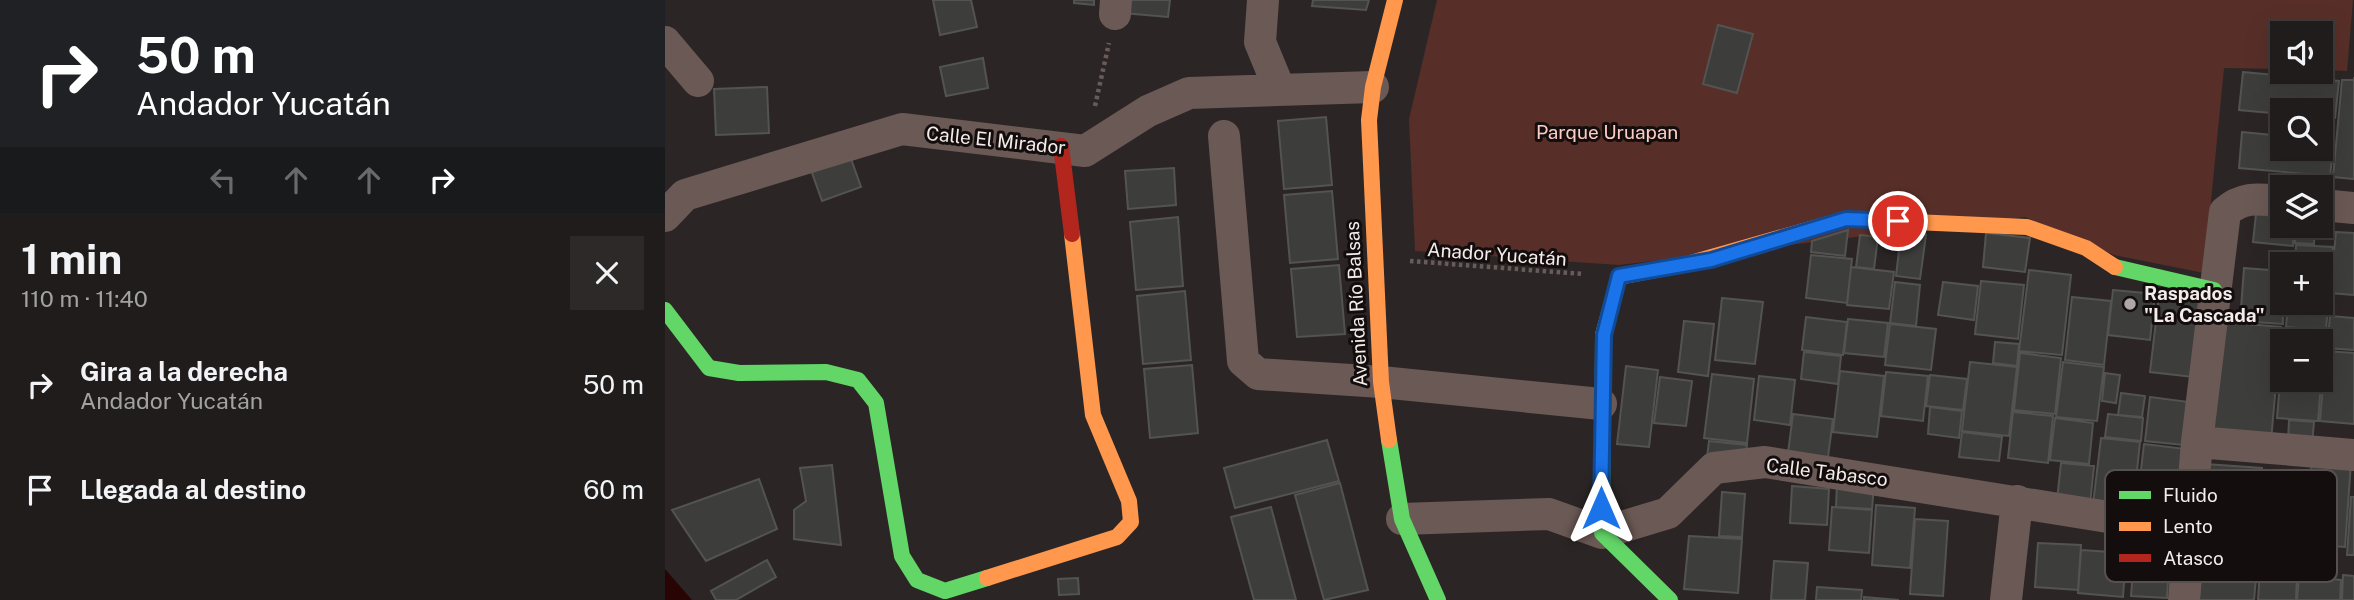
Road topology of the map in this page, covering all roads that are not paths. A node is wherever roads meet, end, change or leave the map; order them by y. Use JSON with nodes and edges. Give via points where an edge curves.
{"nodes":[{"id":1,"x":1263,"y":0,"type":"edge"},
{"id":2,"x":1395,"y":0,"type":"edge"},
{"id":3,"x":665,"y":42,"type":"edge"},
{"id":4,"x":698,"y":81,"type":"dead end"},
{"id":5,"x":1373,"y":87,"type":"junction"},
{"id":6,"x":1279,"y":88,"type":"junction"},
{"id":7,"x":1224,"y":136,"type":"dead end"},
{"id":8,"x":1073,"y":148,"type":"junction"},
{"id":9,"x":2270,"y":200,"type":"edge"},
{"id":10,"x":2333,"y":206,"type":"edge"},
{"id":11,"x":2354,"y":208,"type":"edge"},
{"id":12,"x":665,"y":216,"type":"edge"},
{"id":13,"x":2214,"y":290,"type":"junction"},
{"id":14,"x":665,"y":310,"type":"edge"},
{"id":15,"x":1381,"y":382,"type":"junction"},
{"id":16,"x":1601,"y":404,"type":"junction"},
{"id":17,"x":2197,"y":442,"type":"junction"},
{"id":18,"x":2354,"y":455,"type":"edge"},
{"id":19,"x":2194,"y":470,"type":"edge"},
{"id":20,"x":2017,"y":501,"type":"junction"},
{"id":21,"x":2105,"y":516,"type":"edge"},
{"id":22,"x":1402,"y":519,"type":"junction"},
{"id":23,"x":1602,"y":533,"type":"junction"},
{"id":24,"x":2185,"y":582,"type":"edge"},
{"id":25,"x":1438,"y":600,"type":"edge"},
{"id":26,"x":1670,"y":600,"type":"edge"},
{"id":27,"x":2006,"y":600,"type":"edge"},
{"id":28,"x":2184,"y":600,"type":"edge"}],
"edges":[{"from":1,"to":6,"type":"street","via":[[1260,42]]},
{"from":2,"to":5,"type":"street","name":"Avenida Río Balsas"},
{"from":3,"to":4,"type":"street"},
{"from":5,"to":6,"type":"street","name":"Calle El Mirador"},
{"from":5,"to":15,"type":"street","name":"Avenida Río Balsas","via":[[1369,120]]},
{"from":6,"to":8,"type":"street","name":"Calle El Mirador","via":[[1189,93]]},
{"from":7,"to":15,"type":"street","via":[[1243,361],[1258,374]]},
{"from":8,"to":12,"type":"street","name":"Calle El Mirador","via":[[902,129],[685,195]]},
{"from":8,"to":14,"type":"street","via":[[1093,415],[1129,501],[1131,522],[1117,537],[945,591],[917,580],[902,556],[876,403],[858,380],[826,372],[739,373],[709,368]]},
{"from":9,"to":13,"type":"street","via":[[2236,201],[2225,212]]},
{"from":10,"to":11,"type":"street"},
{"from":13,"to":16,"type":"street","via":[[2110,266],[2086,248],[2027,227],[1846,219],[1711,260],[1619,276],[1604,335]]},
{"from":13,"to":17,"type":"street"},
{"from":15,"to":16,"type":"street"},
{"from":15,"to":22,"type":"street","name":"Avenida Río Balsas"},
{"from":16,"to":23,"type":"street"},
{"from":17,"to":18,"type":"street"},
{"from":17,"to":19,"type":"street"},
{"from":20,"to":21,"type":"street","name":"Calle Tabasco"},
{"from":20,"to":23,"type":"street","name":"Calle Tabasco","via":[[1765,462],[1714,468],[1668,513]]},
{"from":20,"to":27,"type":"street"},
{"from":22,"to":23,"type":"street","via":[[1549,514]]},
{"from":22,"to":25,"type":"street","name":"Avenida Río Balsas"},
{"from":23,"to":26,"type":"street"},
{"from":24,"to":28,"type":"street"}]}
